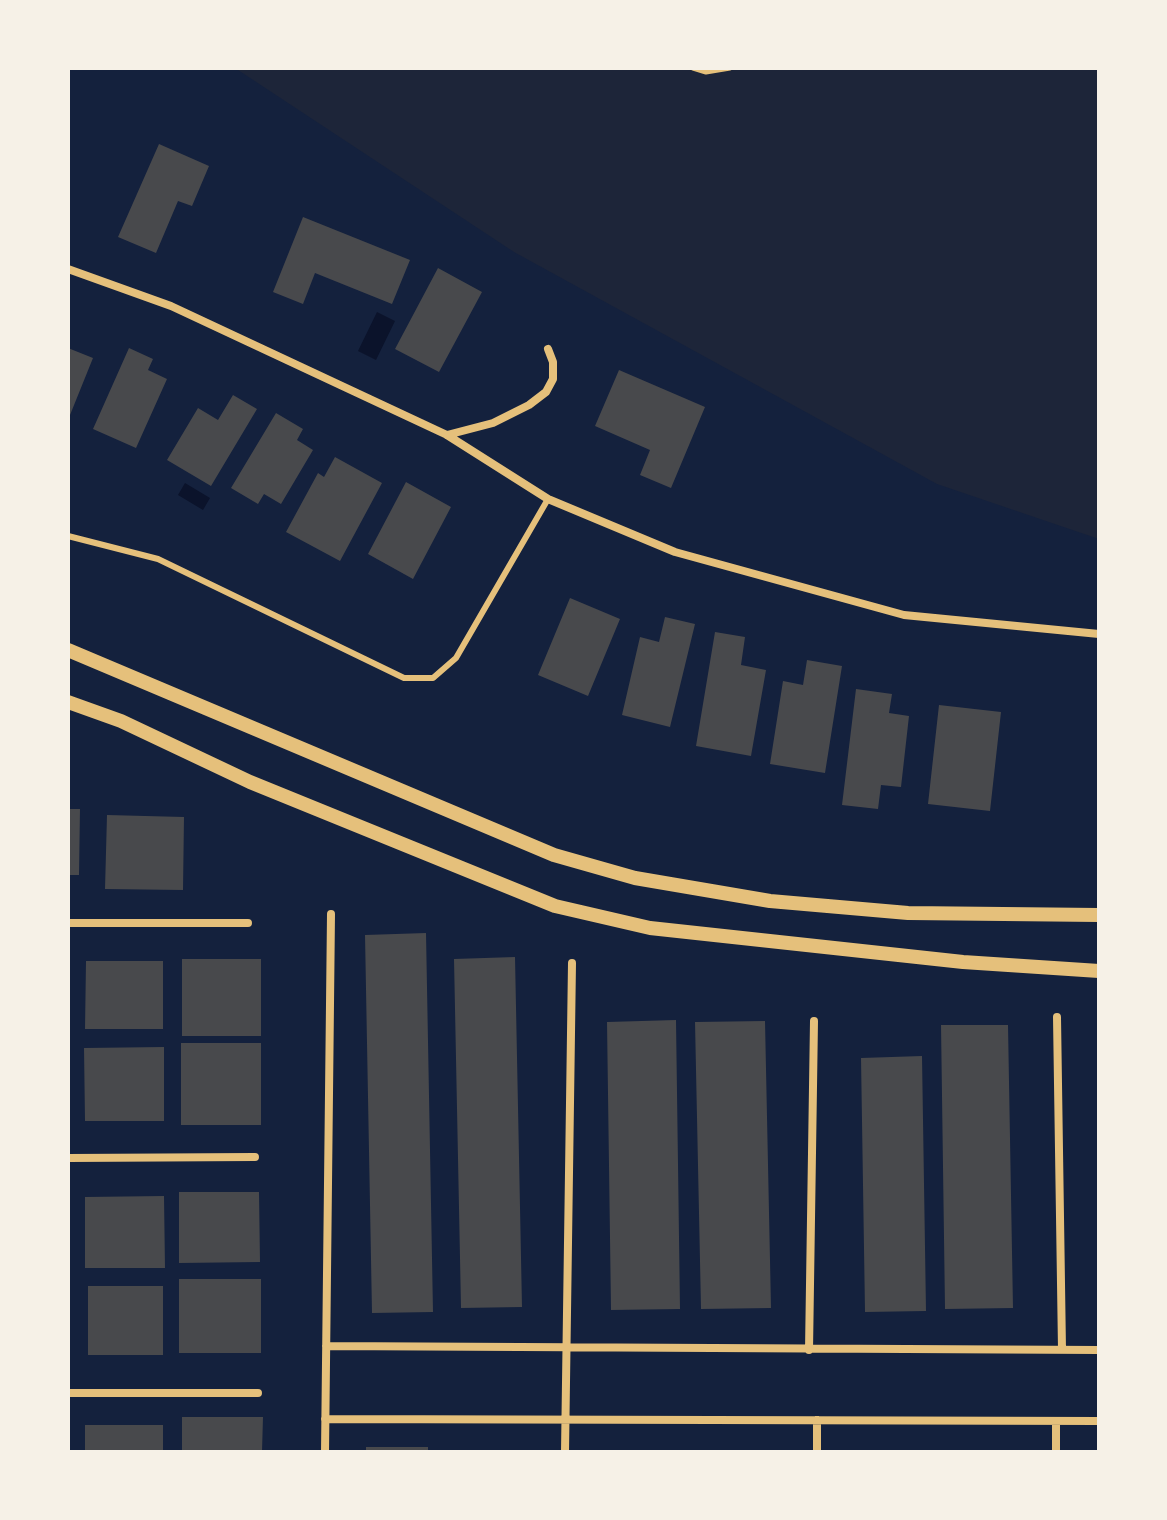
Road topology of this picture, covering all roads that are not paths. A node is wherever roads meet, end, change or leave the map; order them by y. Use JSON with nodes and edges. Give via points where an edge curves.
{"nodes":[{"id":1,"x":68,"y":269,"type":"edge"},
{"id":2,"x":548,"y":349,"type":"dead end"},
{"id":3,"x":447,"y":435,"type":"junction"},
{"id":4,"x":548,"y":499,"type":"junction"},
{"id":5,"x":68,"y":536,"type":"edge"},
{"id":6,"x":1099,"y":634,"type":"edge"},
{"id":7,"x":68,"y":650,"type":"edge"},
{"id":8,"x":68,"y":702,"type":"edge"},
{"id":9,"x":331,"y":914,"type":"dead end"},
{"id":10,"x":1099,"y":915,"type":"edge"},
{"id":11,"x":68,"y":923,"type":"edge"},
{"id":12,"x":248,"y":923,"type":"dead end"},
{"id":13,"x":572,"y":963,"type":"dead end"},
{"id":14,"x":1099,"y":971,"type":"edge"},
{"id":15,"x":1057,"y":1017,"type":"dead end"},
{"id":16,"x":814,"y":1021,"type":"dead end"},
{"id":17,"x":255,"y":1157,"type":"dead end"},
{"id":18,"x":68,"y":1158,"type":"edge"},
{"id":19,"x":326,"y":1346,"type":"junction"},
{"id":20,"x":566,"y":1349,"type":"junction"},
{"id":21,"x":809,"y":1350,"type":"junction"},
{"id":22,"x":1062,"y":1350,"type":"junction"},
{"id":23,"x":1099,"y":1350,"type":"edge"},
{"id":24,"x":68,"y":1393,"type":"edge"},
{"id":25,"x":258,"y":1393,"type":"dead end"},
{"id":26,"x":325,"y":1419,"type":"junction"},
{"id":27,"x":565,"y":1420,"type":"junction"},
{"id":28,"x":817,"y":1420,"type":"junction"},
{"id":29,"x":1056,"y":1421,"type":"junction"},
{"id":30,"x":1099,"y":1421,"type":"edge"},
{"id":31,"x":325,"y":1452,"type":"edge"},
{"id":32,"x":565,"y":1452,"type":"edge"},
{"id":33,"x":817,"y":1452,"type":"edge"},
{"id":34,"x":1056,"y":1452,"type":"edge"}],
"edges":[{"from":1,"to":3,"type":"street","via":[[171,306]]},
{"from":2,"to":3,"type":"street","via":[[553,379],[546,392],[493,423]]},
{"from":3,"to":4,"type":"street"},
{"from":4,"to":5,"type":"lane","via":[[456,658],[433,678],[404,678],[158,559]]},
{"from":4,"to":6,"type":"street","via":[[675,552],[904,615]]},
{"from":7,"to":10,"type":"street","via":[[554,855],[635,878],[770,901],[908,913]]},
{"from":8,"to":14,"type":"street","via":[[555,906],[650,928],[963,962]]},
{"from":9,"to":19,"type":"street"},
{"from":11,"to":12,"type":"street"},
{"from":13,"to":20,"type":"street"},
{"from":15,"to":22,"type":"street"},
{"from":16,"to":21,"type":"street"},
{"from":17,"to":18,"type":"street"},
{"from":19,"to":20,"type":"street"},
{"from":19,"to":26,"type":"street"},
{"from":20,"to":21,"type":"street"},
{"from":20,"to":27,"type":"street"},
{"from":21,"to":22,"type":"street"},
{"from":22,"to":23,"type":"street"},
{"from":24,"to":25,"type":"street"},
{"from":26,"to":27,"type":"street"},
{"from":26,"to":31,"type":"street"},
{"from":27,"to":28,"type":"street"},
{"from":27,"to":32,"type":"street"},
{"from":28,"to":29,"type":"street"},
{"from":28,"to":33,"type":"street"},
{"from":29,"to":30,"type":"street"},
{"from":29,"to":34,"type":"street"}]}
